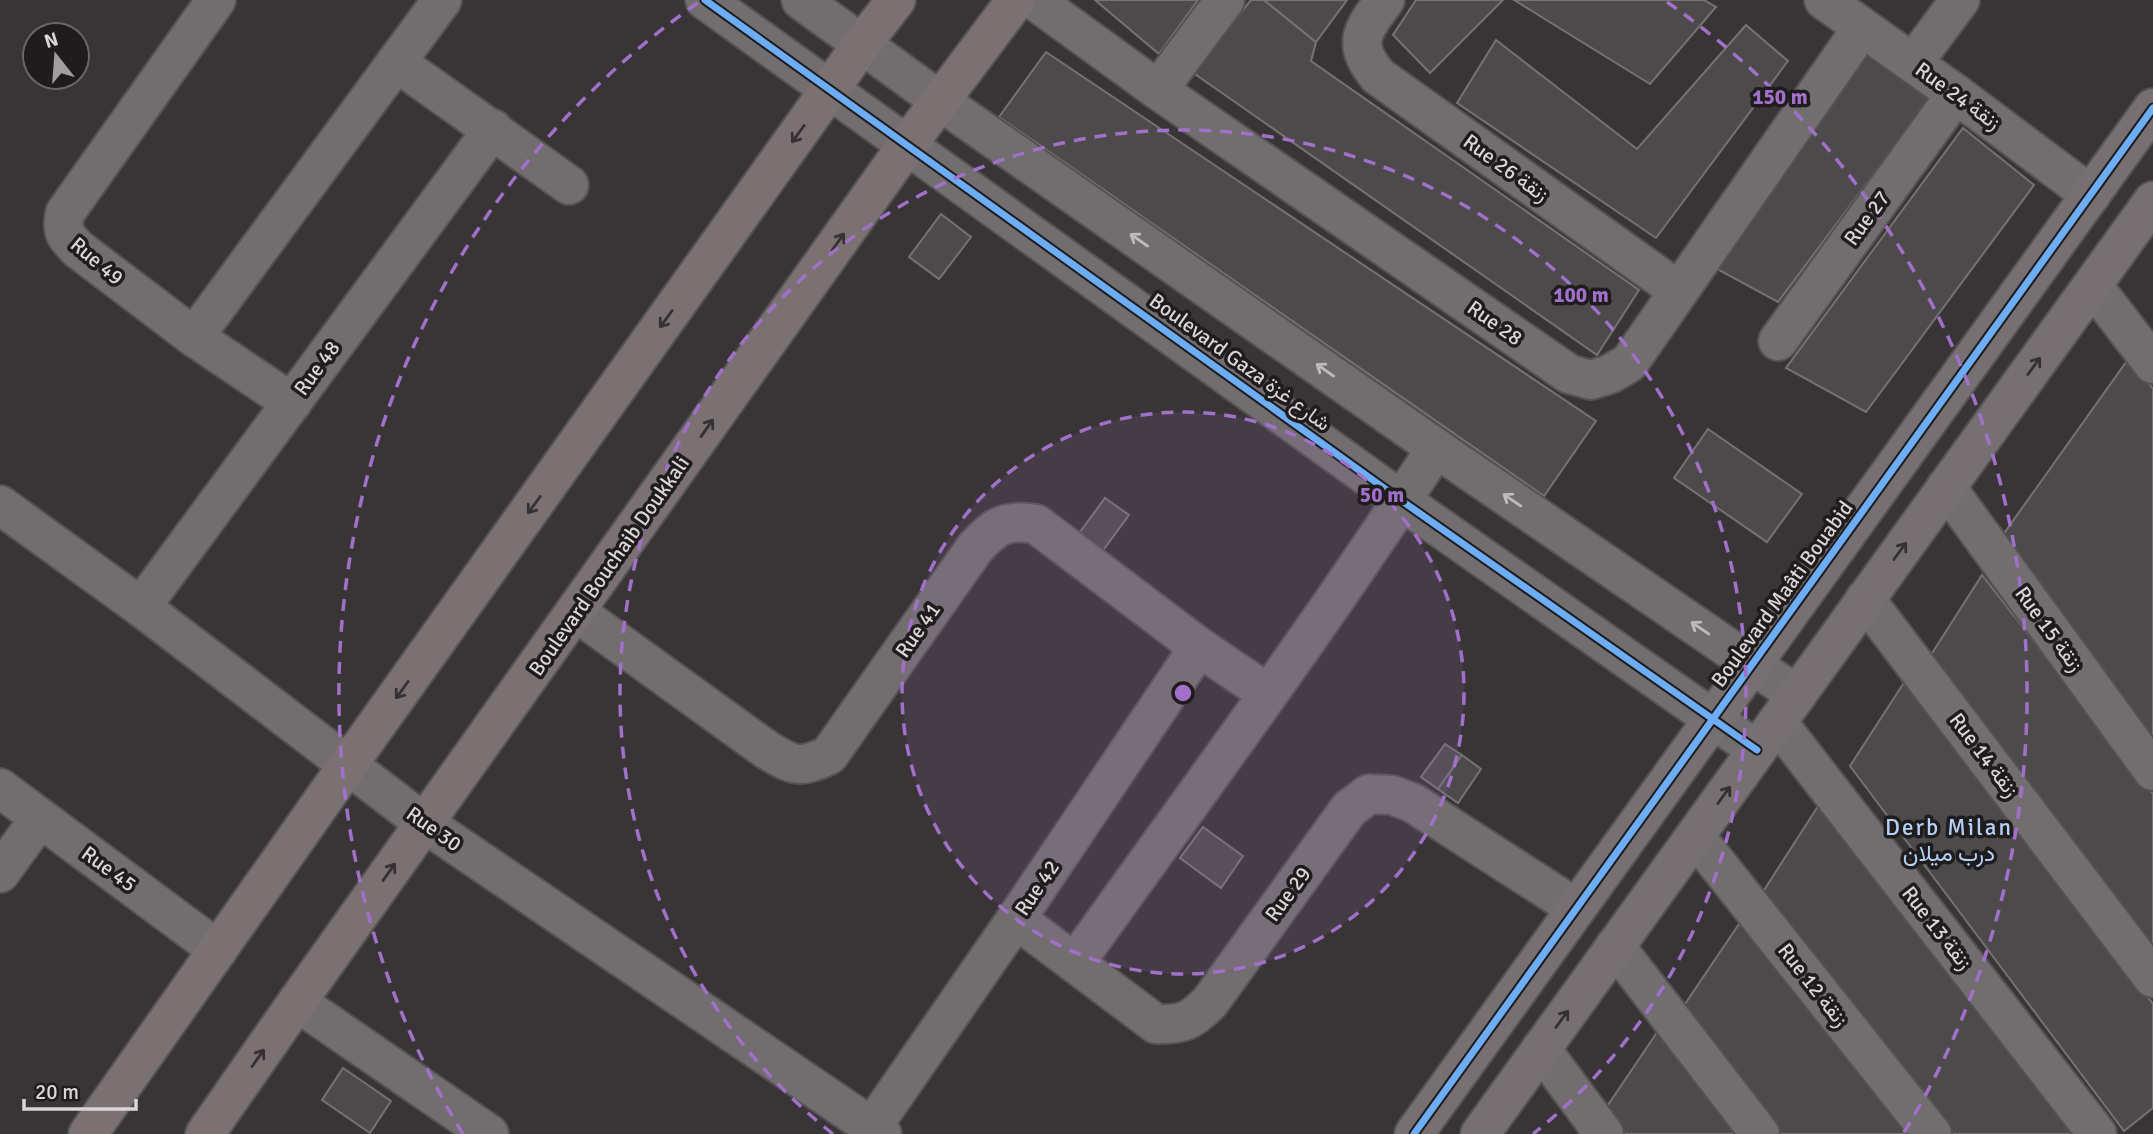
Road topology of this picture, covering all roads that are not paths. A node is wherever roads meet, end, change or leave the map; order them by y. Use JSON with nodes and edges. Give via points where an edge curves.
{"nodes":[{"id":1,"x":216,"y":0,"type":"edge"},
{"id":2,"x":442,"y":0,"type":"edge"},
{"id":3,"x":705,"y":0,"type":"edge"},
{"id":4,"x":801,"y":0,"type":"edge"},
{"id":5,"x":896,"y":0,"type":"edge"},
{"id":6,"x":1016,"y":0,"type":"edge"},
{"id":7,"x":1034,"y":0,"type":"edge"},
{"id":8,"x":1225,"y":0,"type":"edge"},
{"id":9,"x":1824,"y":0,"type":"edge"},
{"id":10,"x":1960,"y":0,"type":"edge"},
{"id":11,"x":1375,"y":13,"type":"edge"},
{"id":12,"x":1862,"y":28,"type":"junction"},
{"id":13,"x":862,"y":44,"type":"junction"},
{"id":14,"x":396,"y":62,"type":"junction"},
{"id":15,"x":1913,"y":63,"type":"junction"},
{"id":16,"x":830,"y":90,"type":"junction"},
{"id":17,"x":1158,"y":90,"type":"junction"},
{"id":18,"x":1956,"y":94,"type":"junction"},
{"id":19,"x":940,"y":102,"type":"junction"},
{"id":20,"x":2153,"y":108,"type":"edge"},
{"id":21,"x":493,"y":129,"type":"junction"},
{"id":22,"x":907,"y":145,"type":"junction"},
{"id":23,"x":569,"y":185,"type":"dead end"},
{"id":24,"x":2091,"y":195,"type":"junction"},
{"id":25,"x":2153,"y":201,"type":"edge"},
{"id":26,"x":2093,"y":286,"type":"junction"},
{"id":27,"x":1678,"y":292,"type":"junction"},
{"id":28,"x":194,"y":337,"type":"junction"},
{"id":29,"x":1778,"y":341,"type":"dead end"},
{"id":30,"x":2153,"y":364,"type":"edge"},
{"id":31,"x":292,"y":403,"type":"junction"},
{"id":32,"x":1436,"y":448,"type":"junction"},
{"id":33,"x":1946,"y":487,"type":"junction"},
{"id":34,"x":1402,"y":501,"type":"junction"},
{"id":35,"x":0,"y":505,"type":"edge"},
{"id":36,"x":1866,"y":599,"type":"junction"},
{"id":37,"x":141,"y":607,"type":"junction"},
{"id":38,"x":576,"y":612,"type":"junction"},
{"id":39,"x":1199,"y":647,"type":"junction"},
{"id":40,"x":1753,"y":664,"type":"junction"},
{"id":41,"x":1268,"y":693,"type":"junction"},
{"id":42,"x":1713,"y":719,"type":"junction"},
{"id":43,"x":1777,"y":722,"type":"junction"},
{"id":44,"x":347,"y":766,"type":"junction"},
{"id":45,"x":2153,"y":771,"type":"edge"},
{"id":46,"x":0,"y":788,"type":"edge"},
{"id":47,"x":40,"y":818,"type":"junction"},
{"id":48,"x":424,"y":823,"type":"junction"},
{"id":49,"x":1695,"y":836,"type":"junction"},
{"id":50,"x":0,"y":873,"type":"edge"},
{"id":51,"x":1576,"y":908,"type":"junction"},
{"id":52,"x":1016,"y":919,"type":"junction"},
{"id":53,"x":1615,"y":946,"type":"junction"},
{"id":54,"x":218,"y":950,"type":"junction"},
{"id":55,"x":1075,"y":963,"type":"junction"},
{"id":56,"x":2153,"y":978,"type":"edge"},
{"id":57,"x":297,"y":1002,"type":"junction"},
{"id":58,"x":1541,"y":1049,"type":"junction"},
{"id":59,"x":877,"y":1130,"type":"edge"},
{"id":60,"x":88,"y":1134,"type":"edge"},
{"id":61,"x":205,"y":1134,"type":"edge"},
{"id":62,"x":489,"y":1134,"type":"edge"},
{"id":63,"x":1414,"y":1134,"type":"edge"},
{"id":64,"x":1480,"y":1134,"type":"edge"},
{"id":65,"x":1604,"y":1134,"type":"edge"},
{"id":66,"x":1760,"y":1134,"type":"edge"},
{"id":67,"x":1932,"y":1134,"type":"edge"},
{"id":68,"x":2097,"y":1134,"type":"edge"}],
"edges":[{"from":1,"to":28,"type":"street","name":"Rue 49","via":[[65,213],[62,226],[78,249]]},
{"from":2,"to":14,"type":"street"},
{"from":3,"to":16,"type":"street","name":"Boulevard Gaza شارع غزة"},
{"from":4,"to":13,"type":"street","name":"Boulevard Gaza شارع غزة"},
{"from":5,"to":13,"type":"main road"},
{"from":6,"to":19,"type":"main road","name":"Boulevard Bouchaib Doukkali"},
{"from":7,"to":17,"type":"street","name":"Rue 28"},
{"from":8,"to":17,"type":"street"},
{"from":9,"to":12,"type":"street","name":"Rue 24 زنقة"},
{"from":10,"to":15,"type":"street"},
{"from":11,"to":27,"type":"street","name":"Rue 26 زنقة","via":[[1362,46],[1365,61],[1378,76]]},
{"from":12,"to":15,"type":"street","name":"Rue 24 زنقة"},
{"from":12,"to":27,"type":"street","name":"Rue 28"},
{"from":13,"to":16,"type":"main road"},
{"from":13,"to":19,"type":"street","name":"Boulevard Gaza شارع غزة"},
{"from":14,"to":21,"type":"street"},
{"from":14,"to":28,"type":"street"},
{"from":15,"to":18,"type":"street","name":"Rue 24 زنقة"},
{"from":16,"to":22,"type":"street","name":"Boulevard Gaza شارع غزة"},
{"from":16,"to":44,"type":"main road","one_way":true},
{"from":17,"to":27,"type":"street","name":"Rue 28","via":[[1569,374],[1591,380],[1629,363]]},
{"from":18,"to":24,"type":"street","name":"Rue 24 زنقة"},
{"from":18,"to":29,"type":"street","name":"Rue 27"},
{"from":19,"to":22,"type":"main road","name":"Boulevard Bouchaib Doukkali"},
{"from":32,"to":19,"type":"street","name":"Boulevard Gaza شارع غزة","one_way":true},
{"from":20,"to":24,"type":"street","name":"Boulevard Maâti Bouabid"},
{"from":21,"to":23,"type":"street"},
{"from":21,"to":31,"type":"street","name":"Rue 48"},
{"from":22,"to":34,"type":"street","name":"Boulevard Gaza شارع غزة"},
{"from":38,"to":22,"type":"main road","name":"Boulevard Bouchaib Doukkali","one_way":true},
{"from":24,"to":40,"type":"street","name":"Boulevard Maâti Bouabid"},
{"from":25,"to":26,"type":"street"},
{"from":26,"to":30,"type":"street"},
{"from":33,"to":26,"type":"street","one_way":true},
{"from":28,"to":31,"type":"street","name":"Rue 49"},
{"from":31,"to":37,"type":"street","name":"Rue 48"},
{"from":32,"to":34,"type":"street"},
{"from":40,"to":32,"type":"street","name":"Boulevard Gaza شارع غزة","one_way":true},
{"from":36,"to":33,"type":"street","one_way":true},
{"from":33,"to":45,"type":"street","name":"Rue 15 زنقة"},
{"from":34,"to":41,"type":"street"},
{"from":34,"to":42,"type":"street","name":"Boulevard Gaza شارع غزة"},
{"from":35,"to":37,"type":"street","name":"Rue 30"},
{"from":36,"to":43,"type":"street"},
{"from":36,"to":56,"type":"street","name":"Rue 14 زنقة"},
{"from":37,"to":44,"type":"street","name":"Rue 30"},
{"from":38,"to":39,"type":"street","name":"Rue 41","via":[[791,764],[810,765],[829,755],[975,548],[992,529],[1007,523],[1036,524]]},
{"from":38,"to":48,"type":"main road","name":"Boulevard Bouchaib Doukkali"},
{"from":39,"to":41,"type":"street","name":"Rue 41"},
{"from":39,"to":52,"type":"street","name":"Rue 42"},
{"from":40,"to":42,"type":"street","name":"Boulevard Maâti Bouabid"},
{"from":40,"to":43,"type":"street","name":"Boulevard Gaza شارع غزة"},
{"from":41,"to":55,"type":"street"},
{"from":42,"to":43,"type":"street","name":"Boulevard Gaza شارع غزة"},
{"from":42,"to":51,"type":"street","name":"Boulevard Maâti Bouabid"},
{"from":49,"to":43,"type":"street","one_way":true},
{"from":43,"to":68,"type":"street","name":"Rue 13 زنقة"},
{"from":44,"to":48,"type":"street","name":"Rue 30"},
{"from":44,"to":54,"type":"main road"},
{"from":46,"to":47,"type":"street","name":"Rue 45"},
{"from":47,"to":50,"type":"street"},
{"from":47,"to":54,"type":"street","name":"Rue 45"},
{"from":57,"to":48,"type":"main road","name":"Boulevard Bouchaib Doukkali","one_way":true},
{"from":48,"to":59,"type":"street","name":"Rue 30"},
{"from":49,"to":53,"type":"street"},
{"from":49,"to":67,"type":"street","name":"Rue 12 زنقة"},
{"from":51,"to":55,"type":"street","name":"Rue 29","via":[[1413,803],[1392,795],[1369,794],[1349,809],[1196,1016],[1178,1025],[1156,1024]]},
{"from":51,"to":63,"type":"street","name":"Boulevard Maâti Bouabid"},
{"from":52,"to":55,"type":"street","name":"Rue 29"},
{"from":52,"to":59,"type":"street","name":"Rue 42"},
{"from":58,"to":53,"type":"street","one_way":true},
{"from":53,"to":66,"type":"street"},
{"from":54,"to":60,"type":"main road"},
{"from":61,"to":57,"type":"main road","name":"Boulevard Bouchaib Doukkali","one_way":true},
{"from":57,"to":62,"type":"street"},
{"from":58,"to":64,"type":"street"},
{"from":58,"to":65,"type":"street"}]}
